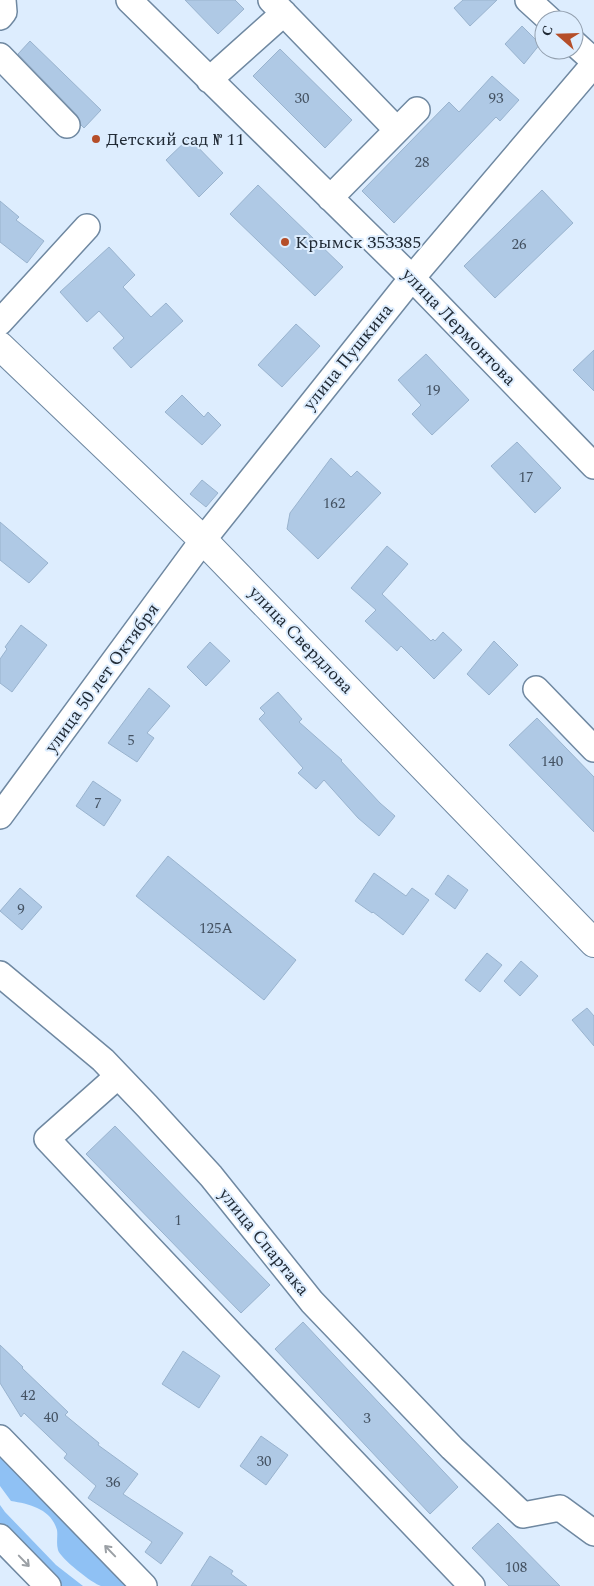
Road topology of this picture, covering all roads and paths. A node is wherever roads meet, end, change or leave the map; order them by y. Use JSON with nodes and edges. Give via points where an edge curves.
{"nodes":[{"id":1,"x":3,"y":0,"type":"edge"},
{"id":2,"x":129,"y":0,"type":"edge"},
{"id":3,"x":528,"y":0,"type":"edge"},
{"id":4,"x":278,"y":6,"type":"edge"},
{"id":5,"x":539,"y":10,"type":"edge"},
{"id":6,"x":0,"y":17,"type":"edge"},
{"id":7,"x":584,"y":53,"type":"edge"},
{"id":8,"x":0,"y":56,"type":"edge"},
{"id":9,"x":594,"y":63,"type":"edge"},
{"id":10,"x":209,"y":80,"type":"junction"},
{"id":11,"x":417,"y":110,"type":"dead end"},
{"id":12,"x":66,"y":125,"type":"dead end"},
{"id":13,"x":397,"y":130,"type":"junction"},
{"id":14,"x":330,"y":198,"type":"junction"},
{"id":15,"x":87,"y":227,"type":"dead end"},
{"id":16,"x":412,"y":278,"type":"junction"},
{"id":17,"x":0,"y":322,"type":"edge"},
{"id":18,"x":0,"y":346,"type":"edge"},
{"id":19,"x":594,"y":466,"type":"edge"},
{"id":20,"x":203,"y":540,"type":"junction"},
{"id":21,"x":536,"y":689,"type":"dead end"},
{"id":22,"x":594,"y":749,"type":"edge"},
{"id":23,"x":0,"y":816,"type":"edge"},
{"id":24,"x":594,"y":943,"type":"edge"},
{"id":25,"x":0,"y":974,"type":"edge"},
{"id":26,"x":118,"y":1076,"type":"junction"},
{"id":27,"x":0,"y":1438,"type":"edge"},
{"id":28,"x":594,"y":1533,"type":"edge"},
{"id":29,"x":0,"y":1537,"type":"edge"},
{"id":30,"x":48,"y":1586,"type":"edge"},
{"id":31,"x":144,"y":1586,"type":"edge"},
{"id":32,"x":472,"y":1586,"type":"edge"}],
"edges":[{"from":1,"to":6,"type":"street","via":[[4,12]]},
{"from":2,"to":10,"type":"street","name":"улица Лермонтова"},
{"from":3,"to":5,"type":"street"},
{"from":4,"to":10,"type":"street"},
{"from":4,"to":13,"type":"street"},
{"from":7,"to":9,"type":"street"},
{"from":8,"to":12,"type":"street"},
{"from":9,"to":16,"type":"street","name":"улица Пушкина"},
{"from":10,"to":14,"type":"street","name":"улица Лермонтова"},
{"from":11,"to":13,"type":"street"},
{"from":13,"to":14,"type":"street"},
{"from":14,"to":16,"type":"street","name":"улица Лермонтова"},
{"from":15,"to":17,"type":"street"},
{"from":16,"to":19,"type":"street","name":"улица Лермонтова"},
{"from":16,"to":20,"type":"street","name":"улица Пушкина"},
{"from":18,"to":20,"type":"main road","name":"улица Свердлова"},
{"from":20,"to":23,"type":"street","name":"улица 50 лет Октября"},
{"from":20,"to":24,"type":"main road","name":"улица Свердлова"},
{"from":21,"to":22,"type":"street"},
{"from":25,"to":26,"type":"street","name":"улица Спартака"},
{"from":26,"to":28,"type":"street","name":"улица Спартака","via":[[211,1176],[312,1302],[452,1448],[523,1515],[560,1508]]},
{"from":26,"to":32,"type":"street","via":[[47,1138]]},
{"from":31,"to":27,"type":"street","one_way":true},
{"from":29,"to":30,"type":"street","one_way":true}]}
